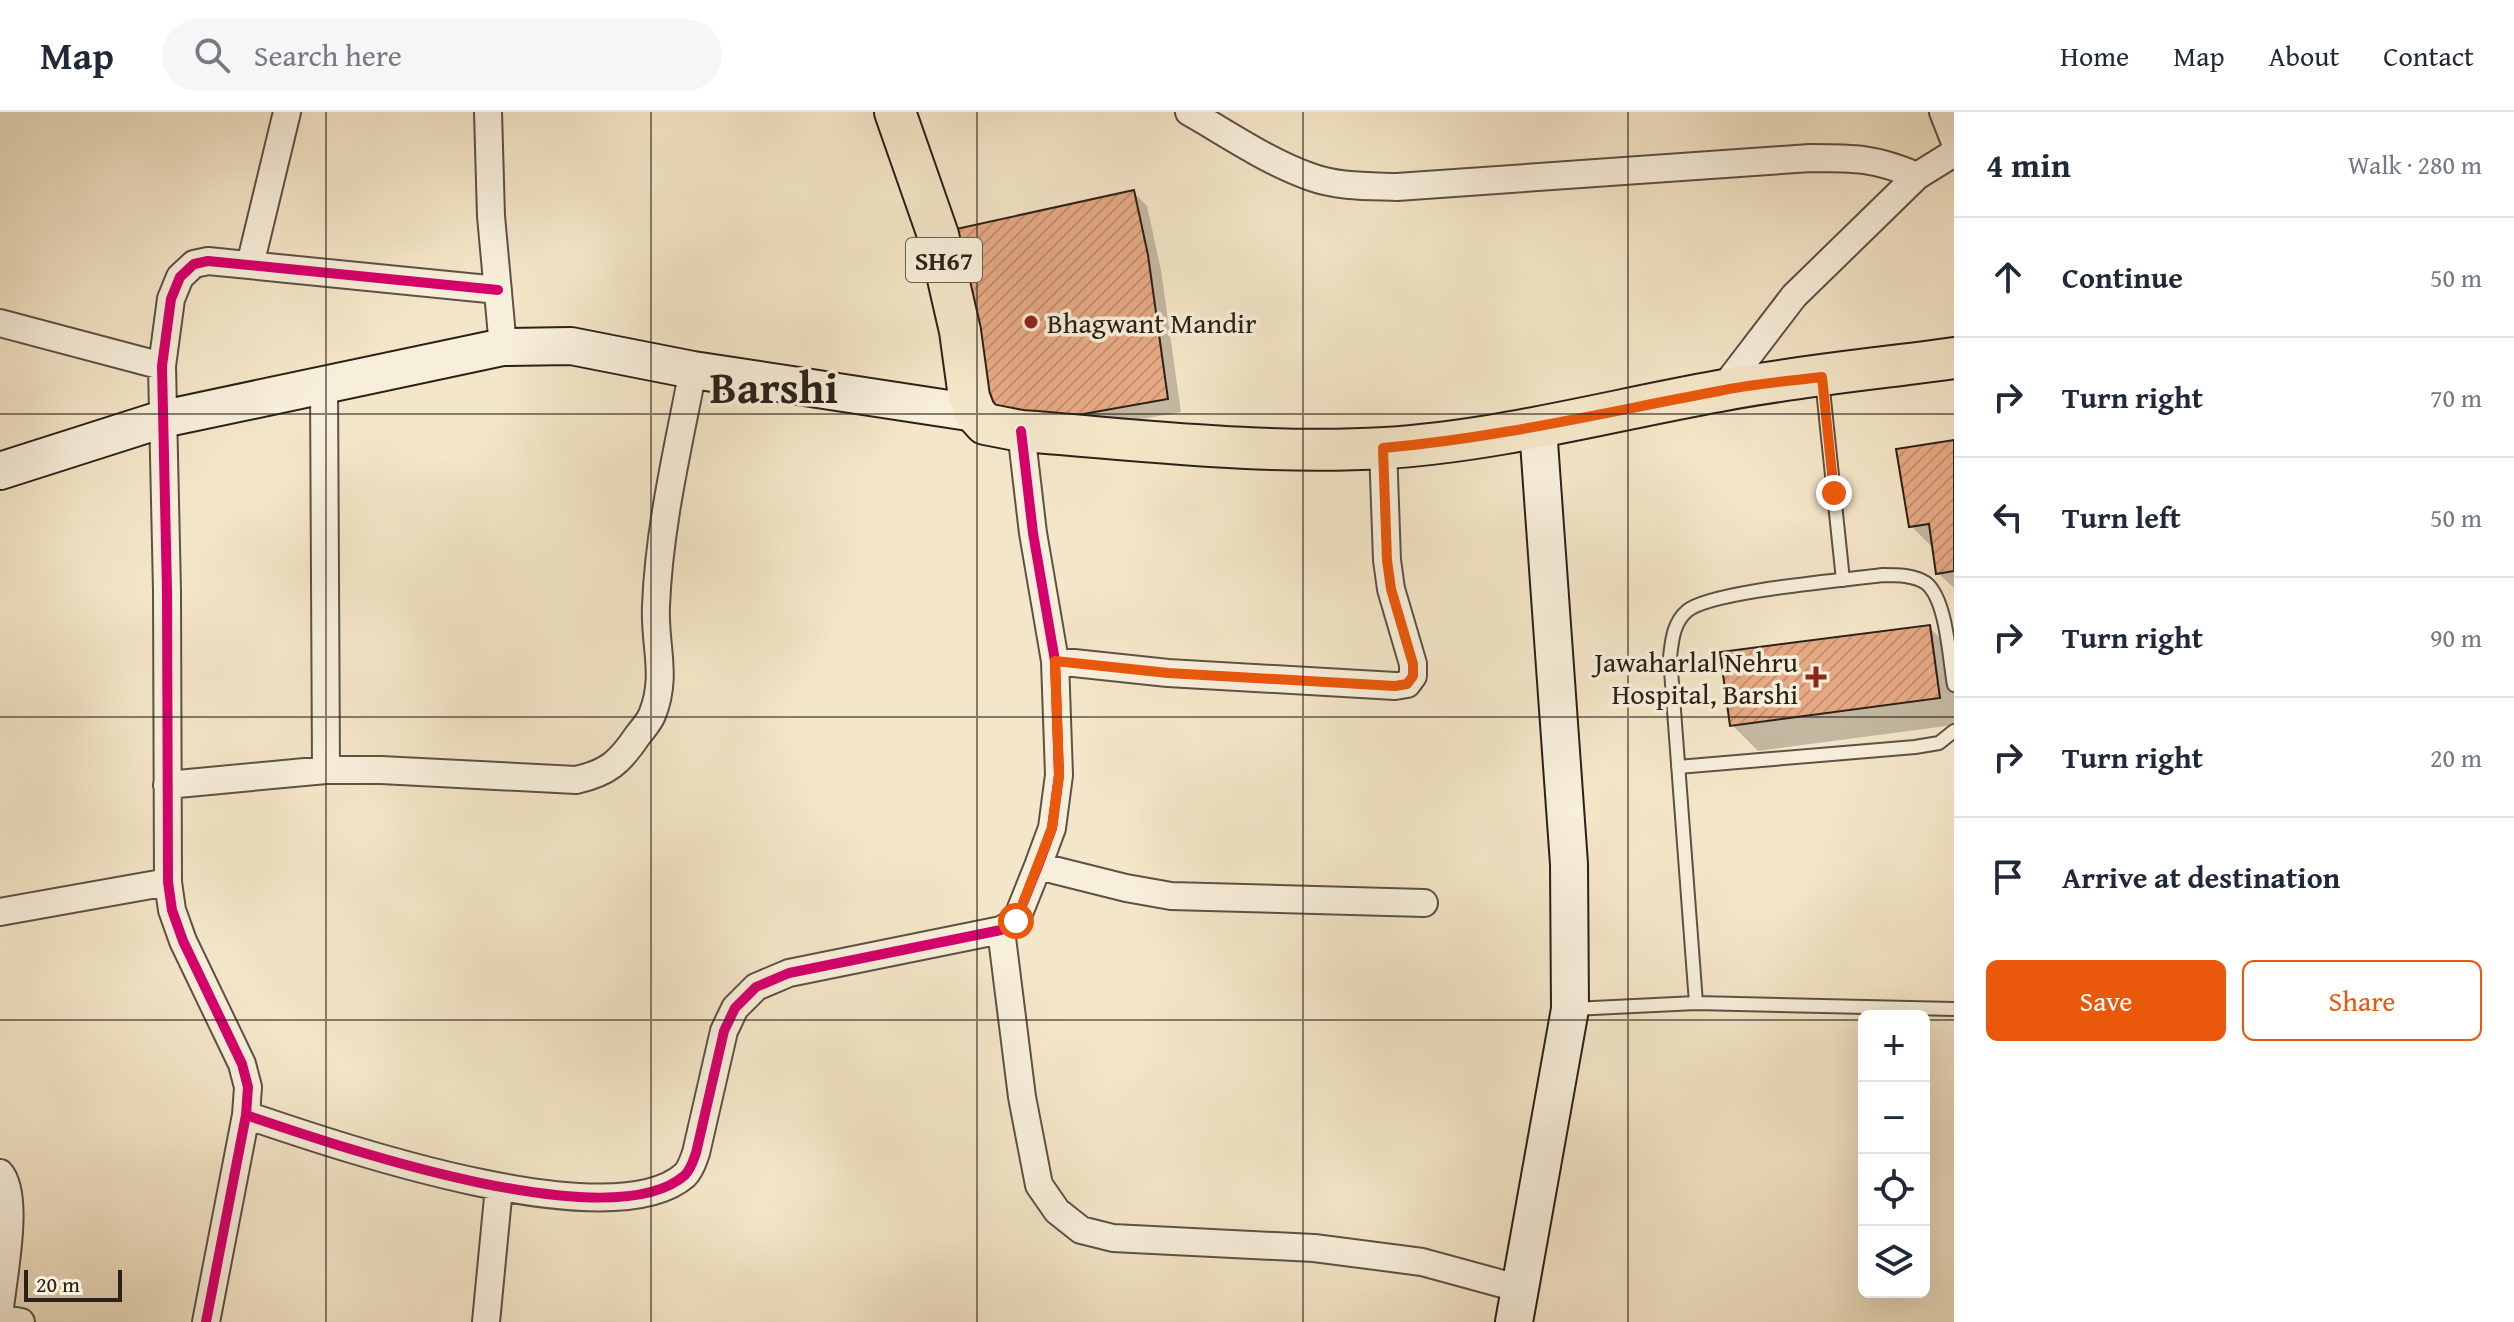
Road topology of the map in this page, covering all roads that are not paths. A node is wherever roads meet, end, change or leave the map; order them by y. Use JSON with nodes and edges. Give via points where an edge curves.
{"nodes":[{"id":1,"x":287,"y":112,"type":"edge"},
{"id":2,"x":488,"y":112,"type":"edge"},
{"id":3,"x":895,"y":112,"type":"edge"},
{"id":4,"x":1189,"y":112,"type":"edge"},
{"id":5,"x":1943,"y":112,"type":"edge"},
{"id":6,"x":1954,"y":140,"type":"edge"},
{"id":7,"x":1954,"y":153,"type":"edge"},
{"id":8,"x":1917,"y":176,"type":"junction"},
{"id":9,"x":250,"y":265,"type":"junction"},
{"id":10,"x":498,"y":290,"type":"junction"},
{"id":11,"x":0,"y":323,"type":"edge"},
{"id":12,"x":503,"y":347,"type":"junction"},
{"id":13,"x":1954,"y":358,"type":"edge"},
{"id":14,"x":162,"y":366,"type":"junction"},
{"id":15,"x":693,"y":370,"type":"junction"},
{"id":16,"x":1822,"y":377,"type":"junction"},
{"id":17,"x":324,"y":385,"type":"junction"},
{"id":18,"x":1722,"y":390,"type":"junction"},
{"id":19,"x":975,"y":413,"type":"junction"},
{"id":20,"x":163,"y":419,"type":"junction"},
{"id":21,"x":1538,"y":428,"type":"junction"},
{"id":22,"x":1021,"y":431,"type":"junction"},
{"id":23,"x":1383,"y":448,"type":"junction"},
{"id":24,"x":0,"y":471,"type":"edge"},
{"id":25,"x":1843,"y":580,"type":"junction"},
{"id":26,"x":1055,"y":661,"type":"junction"},
{"id":27,"x":1954,"y":685,"type":"edge"},
{"id":28,"x":1954,"y":731,"type":"edge"},
{"id":29,"x":1678,"y":767,"type":"junction"},
{"id":30,"x":326,"y":770,"type":"junction"},
{"id":31,"x":167,"y":785,"type":"junction"},
{"id":32,"x":1038,"y":866,"type":"junction"},
{"id":33,"x":168,"y":882,"type":"junction"},
{"id":34,"x":1424,"y":903,"type":"dead end"},
{"id":35,"x":0,"y":912,"type":"edge"},
{"id":36,"x":1001,"y":930,"type":"junction"},
{"id":37,"x":1696,"y":1003,"type":"junction"},
{"id":38,"x":1570,"y":1009,"type":"junction"},
{"id":39,"x":1954,"y":1009,"type":"edge"},
{"id":40,"x":246,"y":1115,"type":"junction"},
{"id":41,"x":0,"y":1173,"type":"edge"},
{"id":42,"x":499,"y":1187,"type":"junction"},
{"id":43,"x":1517,"y":1305,"type":"edge"},
{"id":44,"x":0,"y":1308,"type":"edge"},
{"id":45,"x":0,"y":1318,"type":"edge"},
{"id":46,"x":21,"y":1322,"type":"edge"},
{"id":47,"x":206,"y":1322,"type":"edge"},
{"id":48,"x":486,"y":1322,"type":"edge"}],
"edges":[{"from":1,"to":9,"type":"street"},
{"from":2,"to":10,"type":"street"},
{"from":3,"to":19,"type":"main road","number":"SH67","via":[[938,235]]},
{"from":4,"to":8,"type":"street","via":[[1277,162],[1312,178],[1348,185],[1397,187],[1810,158],[1889,163]]},
{"from":5,"to":6,"type":"street"},
{"from":7,"to":8,"type":"street"},
{"from":8,"to":18,"type":"street","via":[[1794,296]]},
{"from":9,"to":10,"type":"street"},
{"from":9,"to":14,"type":"street","via":[[208,261],[194,264],[180,277],[171,299]]},
{"from":10,"to":12,"type":"street"},
{"from":11,"to":14,"type":"street"},
{"from":12,"to":15,"type":"main road","via":[[571,346]]},
{"from":12,"to":17,"type":"main road"},
{"from":13,"to":16,"type":"main road"},
{"from":14,"to":20,"type":"street"},
{"from":15,"to":19,"type":"main road"},
{"from":15,"to":30,"type":"street","via":[[655,610],[660,686],[651,717],[622,759],[598,775],[576,780]]},
{"from":16,"to":18,"type":"main road"},
{"from":16,"to":25,"type":"lane"},
{"from":17,"to":20,"type":"main road"},
{"from":17,"to":30,"type":"street"},
{"from":18,"to":21,"type":"main road"},
{"from":19,"to":22,"type":"main road","via":[[985,424]]},
{"from":20,"to":24,"type":"main road"},
{"from":20,"to":31,"type":"street"},
{"from":21,"to":23,"type":"main road"},
{"from":21,"to":38,"type":"main road","via":[[1569,864]]},
{"from":22,"to":23,"type":"main road","via":[[1250,448]]},
{"from":22,"to":26,"type":"street"},
{"from":23,"to":26,"type":"street","via":[[1391,589],[1413,664],[1407,684],[1168,673]]},
{"from":25,"to":27,"type":"lane","via":[[1902,575],[1925,582],[1939,598]]},
{"from":25,"to":29,"type":"lane","via":[[1713,598],[1686,611],[1673,632],[1670,657]]},
{"from":26,"to":32,"type":"street","via":[[1059,775],[1052,828]]},
{"from":28,"to":29,"type":"lane","via":[[1939,743],[1915,747]]},
{"from":29,"to":37,"type":"lane"},
{"from":30,"to":31,"type":"street"},
{"from":31,"to":33,"type":"street"},
{"from":32,"to":34,"type":"street","via":[[1171,896]]},
{"from":32,"to":36,"type":"street","via":[[1016,921]]},
{"from":33,"to":35,"type":"street"},
{"from":33,"to":40,"type":"street","via":[[183,941],[242,1064],[248,1087]]},
{"from":36,"to":42,"type":"street","via":[[789,973],[756,987],[735,1008],[724,1031],[696,1153],[688,1172],[672,1185],[617,1196],[577,1197]]},
{"from":36,"to":43,"type":"street","via":[[1039,1185],[1057,1211],[1081,1230],[1113,1238],[1314,1248],[1422,1262]]},
{"from":37,"to":38,"type":"lane"},
{"from":37,"to":39,"type":"lane"},
{"from":38,"to":43,"type":"main road"},
{"from":40,"to":42,"type":"street","via":[[370,1156]]},
{"from":40,"to":47,"type":"street"},
{"from":41,"to":44,"type":"street","via":[[10,1200]]},
{"from":42,"to":48,"type":"street"},
{"from":45,"to":46,"type":"street"}]}
